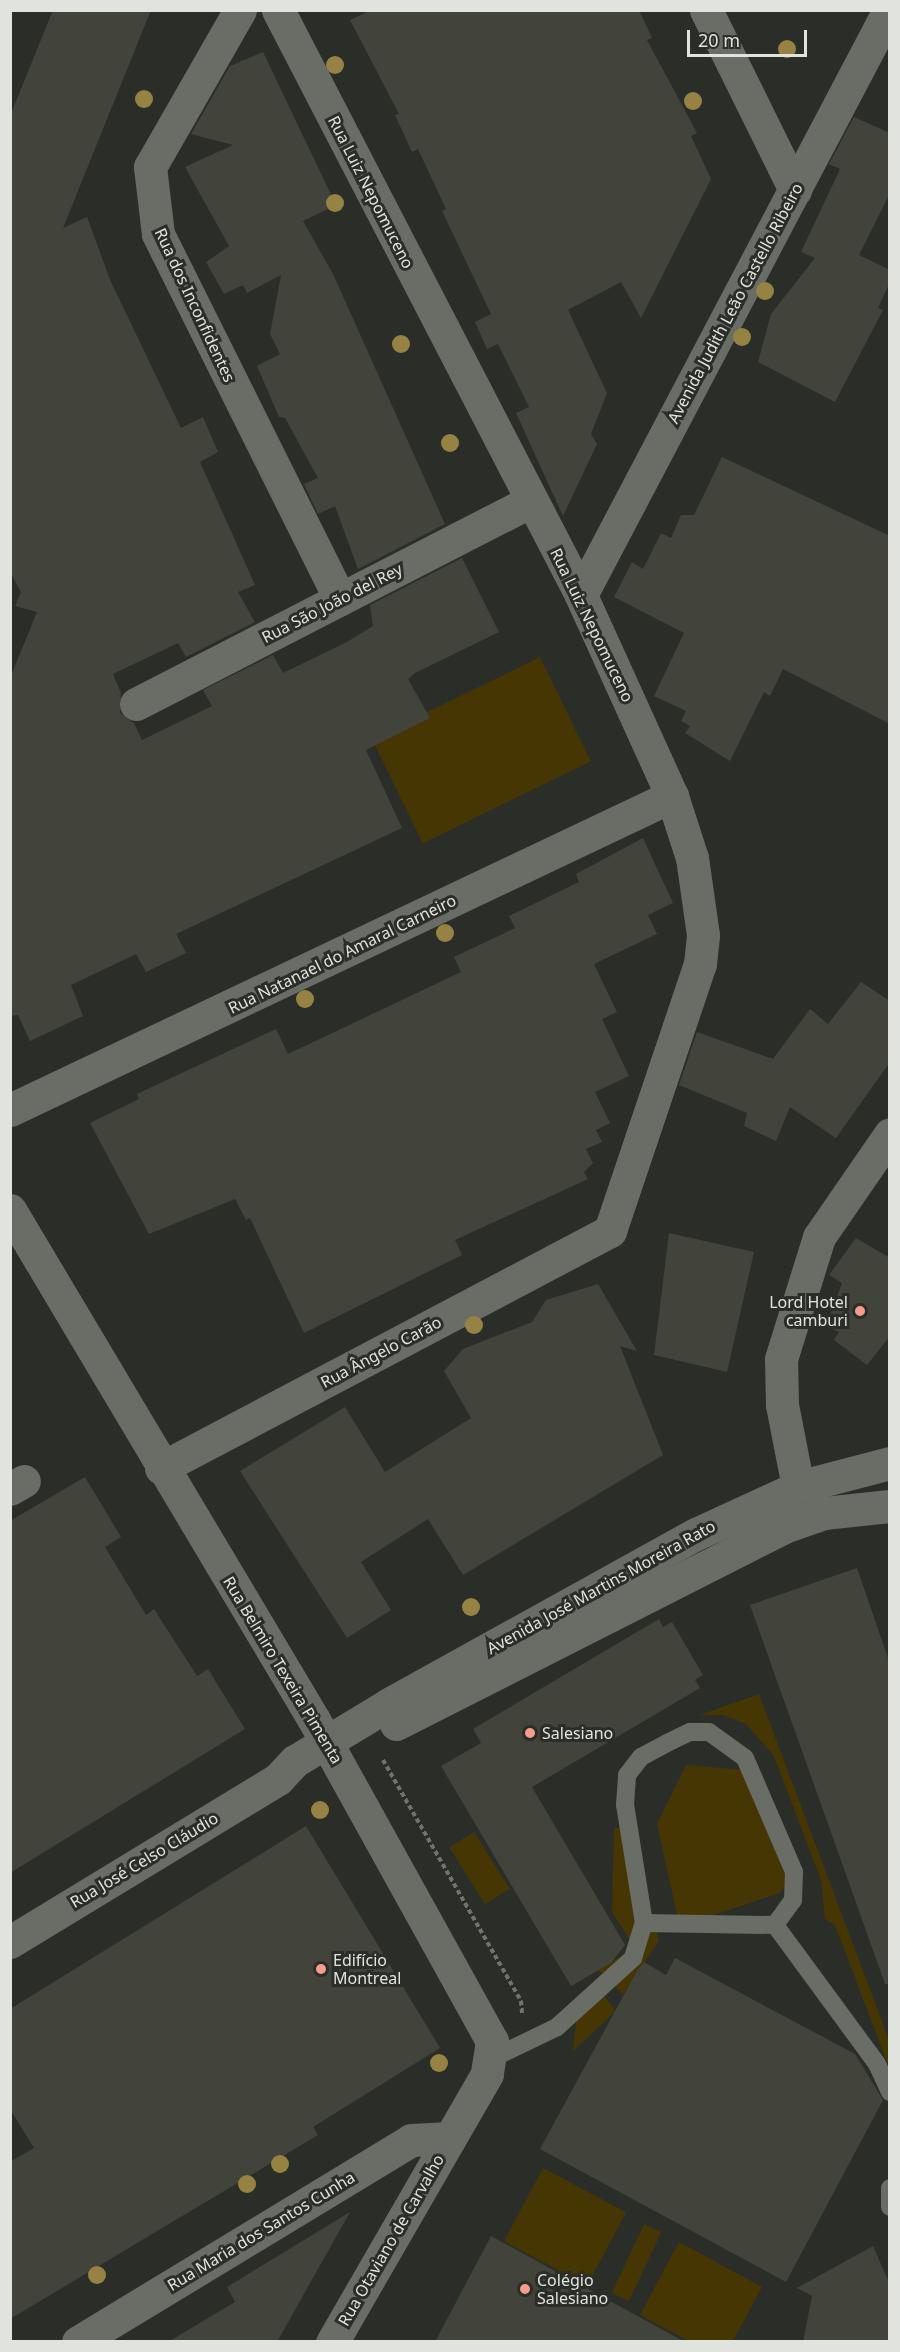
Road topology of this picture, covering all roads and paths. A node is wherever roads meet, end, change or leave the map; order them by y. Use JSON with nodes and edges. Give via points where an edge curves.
{"nodes":[{"id":1,"x":240,"y":10,"type":"edge"},
{"id":2,"x":278,"y":10,"type":"edge"},
{"id":3,"x":705,"y":10,"type":"edge"},
{"id":4,"x":889,"y":10,"type":"edge"},
{"id":5,"x":795,"y":190,"type":"junction"},
{"id":6,"x":529,"y":502,"type":"junction"},
{"id":7,"x":581,"y":595,"type":"junction"},
{"id":8,"x":340,"y":599,"type":"junction"},
{"id":9,"x":136,"y":704,"type":"dead end"},
{"id":10,"x":672,"y":796,"type":"junction"},
{"id":11,"x":10,"y":1110,"type":"edge"},
{"id":12,"x":890,"y":1134,"type":"edge"},
{"id":13,"x":10,"y":1210,"type":"edge"},
{"id":14,"x":601,"y":1235,"type":"joint"},
{"id":15,"x":890,"y":1463,"type":"edge"},
{"id":16,"x":161,"y":1468,"type":"junction"},
{"id":17,"x":798,"y":1487,"type":"junction"},
{"id":18,"x":890,"y":1506,"type":"edge"},
{"id":19,"x":331,"y":1750,"type":"junction"},
{"id":20,"x":644,"y":1923,"type":"junction"},
{"id":21,"x":775,"y":1925,"type":"junction"},
{"id":22,"x":10,"y":1942,"type":"edge"},
{"id":23,"x":493,"y":2058,"type":"junction"},
{"id":24,"x":890,"y":2092,"type":"edge"},
{"id":25,"x":450,"y":2138,"type":"junction"},
{"id":26,"x":890,"y":2188,"type":"edge"},
{"id":27,"x":890,"y":2207,"type":"edge"},
{"id":28,"x":78,"y":2342,"type":"edge"},
{"id":29,"x":332,"y":2342,"type":"edge"}],
"edges":[{"from":1,"to":8,"type":"street","name":"Rua dos Inconfidentes","via":[[150,167],[158,234]]},
{"from":2,"to":6,"type":"street","name":"Rua Luiz Nepomuceno"},
{"from":3,"to":5,"type":"street"},
{"from":4,"to":5,"type":"street","name":"Avenida Judith Leão Castello Ribeiro"},
{"from":5,"to":7,"type":"street","name":"Avenida Judith Leão Castello Ribeiro"},
{"from":6,"to":7,"type":"street","name":"Rua Luiz Nepomuceno"},
{"from":6,"to":8,"type":"street","name":"Rua São João del Rey"},
{"from":7,"to":10,"type":"street","name":"Rua Luiz Nepomuceno"},
{"from":8,"to":9,"type":"street","name":"Rua São João del Rey"},
{"from":10,"to":11,"type":"street","name":"Rua Natanael do Amaral Carneiro"},
{"from":10,"to":14,"type":"street","name":"Rua Luiz Nepomuceno","via":[[692,858],[703,935],[700,964],[628,1169],[615,1225]]},
{"from":12,"to":17,"type":"street","via":[[819,1237],[781,1359],[782,1405]]},
{"from":13,"to":16,"type":"street","name":"Rua Belmiro Texeira Pimenta"},
{"from":14,"to":16,"type":"street","name":"Rua Ângelo Carão"},
{"from":15,"to":17,"type":"street","name":"Avenida José Martins Moreira Rato"},
{"from":16,"to":19,"type":"street","name":"Rua Belmiro Texeira Pimenta"},
{"from":17,"to":19,"type":"street","name":"Avenida José Martins Moreira Rato","via":[[696,1534]]},
{"from":18,"to":19,"type":"street","name":"Avenida José Martins Moreira Rato","via":[[824,1513],[784,1527]]},
{"from":19,"to":22,"type":"street","name":"Rua José Celso Cláudio"},
{"from":19,"to":23,"type":"street","name":"Rua Belmiro Texeira Pimenta","via":[[479,2015]]},
{"from":20,"to":21,"type":"lane"},
{"from":20,"to":21,"type":"lane","via":[[625,1805],[627,1775],[641,1757],[667,1743],[690,1732],[709,1731],[746,1758],[794,1872],[793,1900]]},
{"from":20,"to":23,"type":"lane","via":[[633,1958],[566,2019],[524,2047]]},
{"from":21,"to":24,"type":"lane","via":[[878,2064]]},
{"from":23,"to":25,"type":"street"},
{"from":25,"to":28,"type":"street","name":"Rua Maria dos Santos Cunha","via":[[411,2140]]},
{"from":25,"to":29,"type":"street","name":"Rua Otaviano de Carvalho"},
{"from":26,"to":27,"type":"lane"}]}
